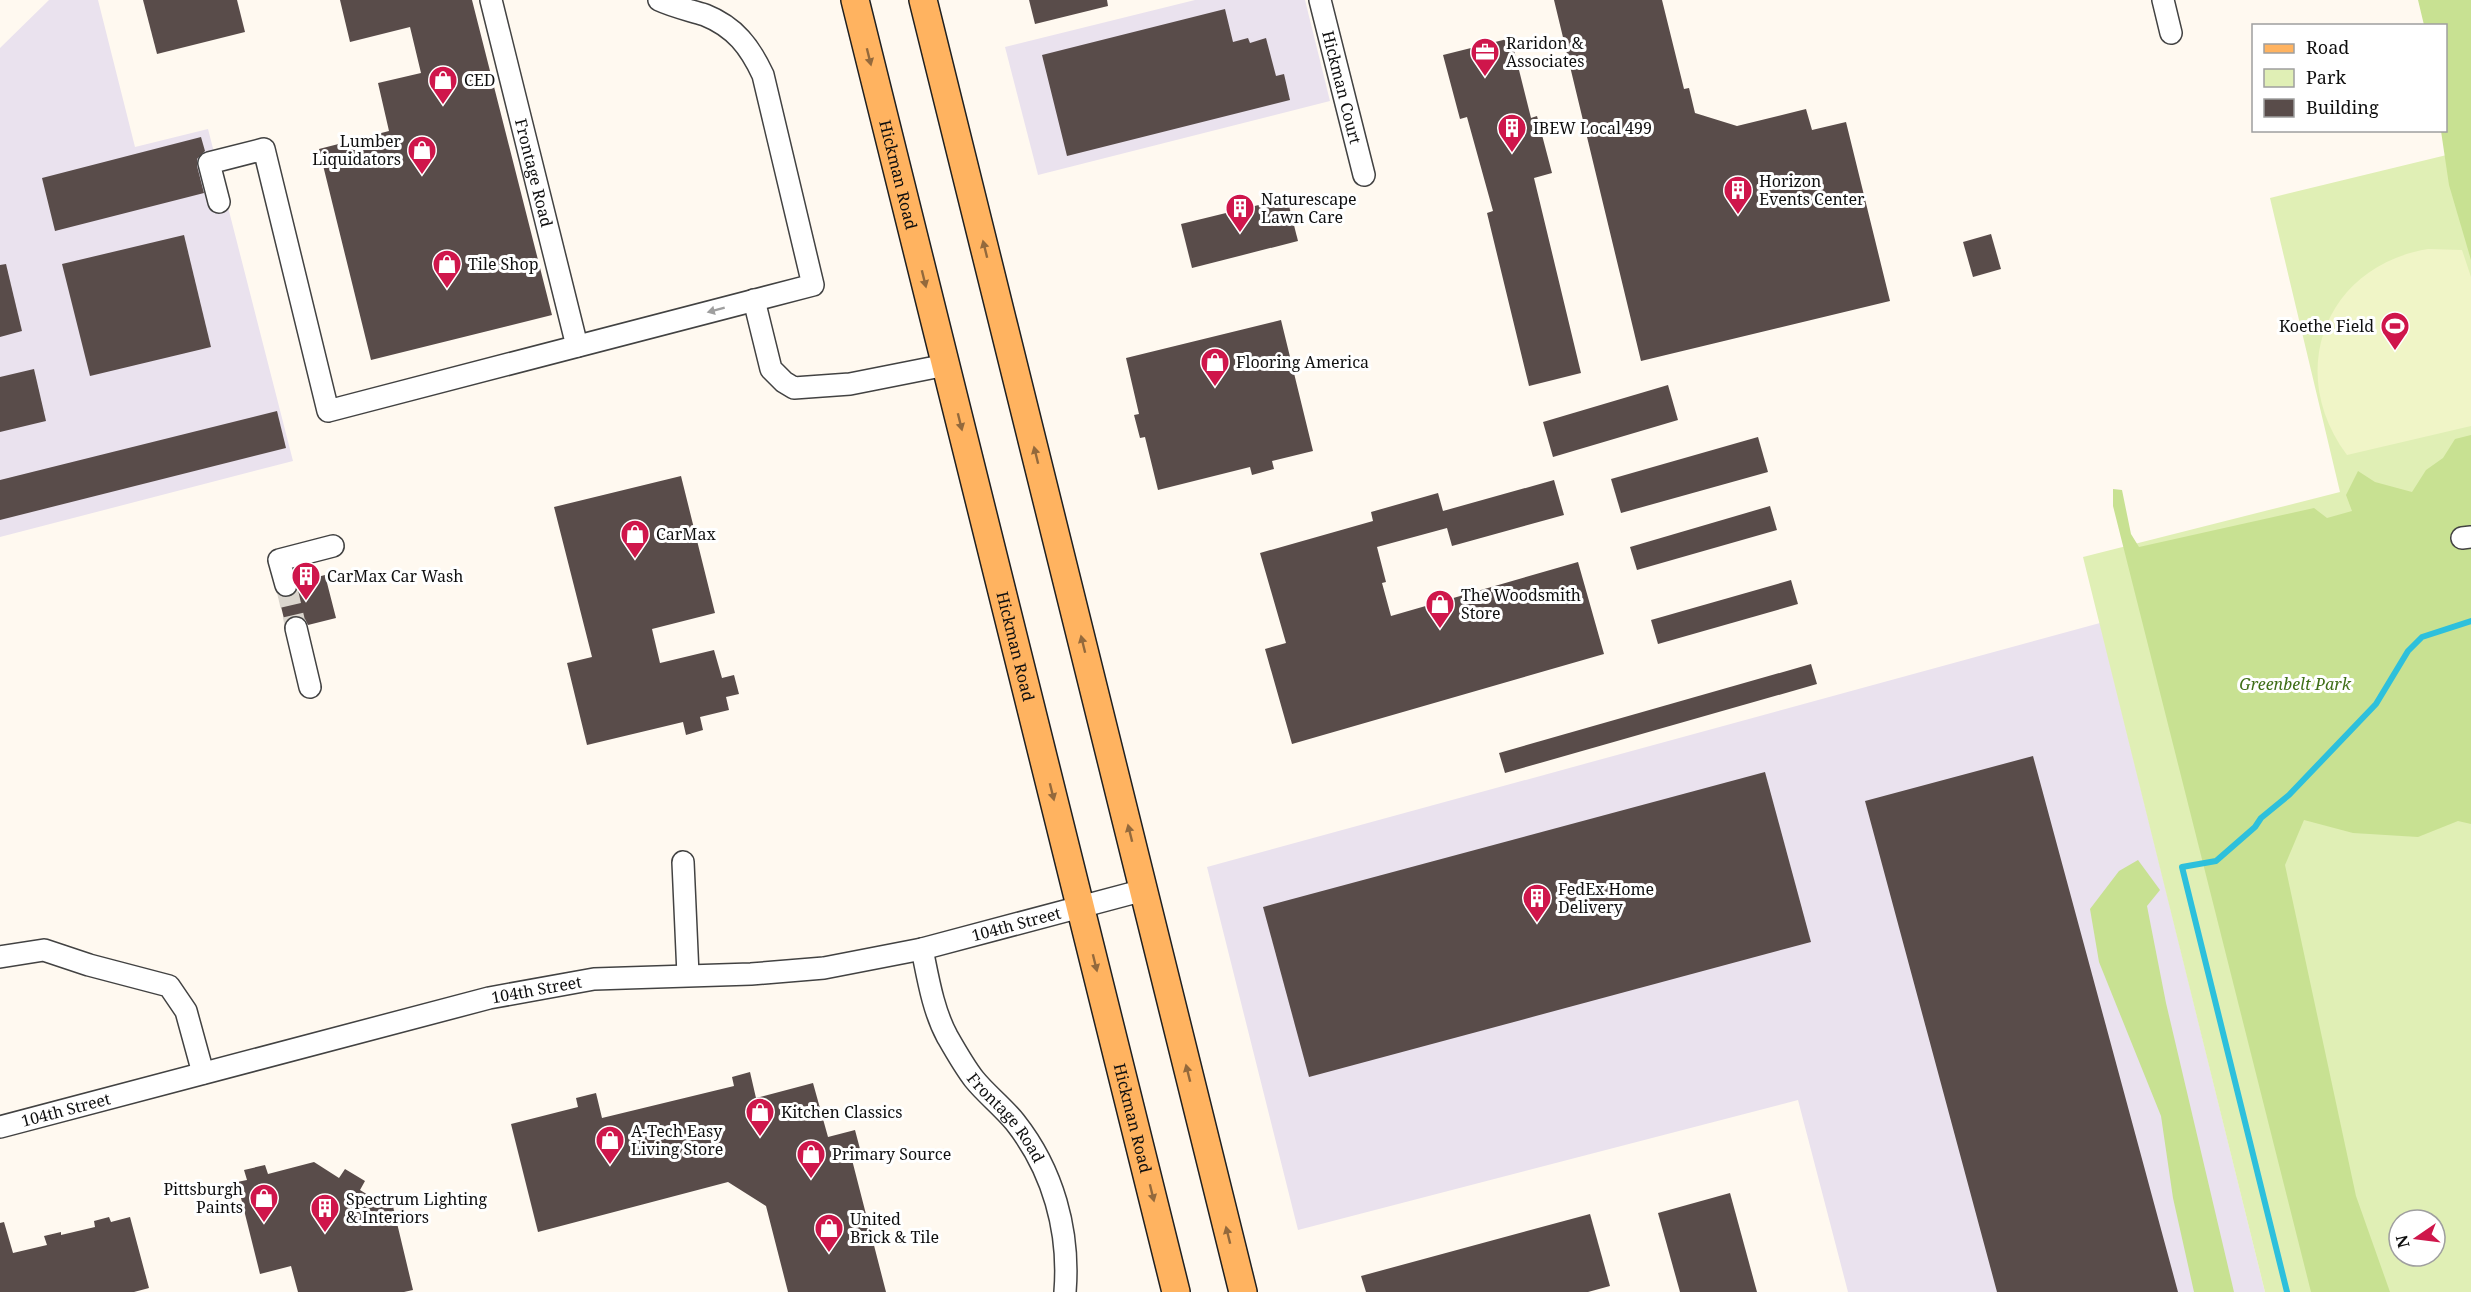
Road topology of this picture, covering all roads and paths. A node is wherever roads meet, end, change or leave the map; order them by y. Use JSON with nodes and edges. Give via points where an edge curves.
{"nodes":[{"id":1,"x":491,"y":0,"type":"edge"},
{"id":2,"x":659,"y":0,"type":"edge"},
{"id":3,"x":855,"y":0,"type":"edge"},
{"id":4,"x":923,"y":0,"type":"edge"},
{"id":5,"x":1320,"y":0,"type":"edge"},
{"id":6,"x":2163,"y":0,"type":"edge"},
{"id":7,"x":2170,"y":33,"type":"dead end"},
{"id":8,"x":1364,"y":175,"type":"dead end"},
{"id":9,"x":219,"y":202,"type":"dead end"},
{"id":10,"x":754,"y":300,"type":"junction"},
{"id":11,"x":577,"y":346,"type":"junction"},
{"id":12,"x":946,"y":365,"type":"junction"},
{"id":13,"x":333,"y":546,"type":"dead end"},
{"id":14,"x":286,"y":585,"type":"tunnel mouth"},
{"id":15,"x":296,"y":628,"type":"tunnel mouth"},
{"id":16,"x":310,"y":687,"type":"dead end"},
{"id":17,"x":683,"y":862,"type":"dead end"},
{"id":18,"x":1144,"y":890,"type":"junction"},
{"id":19,"x":1081,"y":906,"type":"junction"},
{"id":20,"x":922,"y":949,"type":"junction"},
{"id":21,"x":0,"y":957,"type":"edge"},
{"id":22,"x":688,"y":975,"type":"junction"},
{"id":23,"x":203,"y":1073,"type":"junction"},
{"id":24,"x":0,"y":1127,"type":"edge"},
{"id":25,"x":1065,"y":1292,"type":"edge"},
{"id":26,"x":1176,"y":1292,"type":"edge"},
{"id":27,"x":1243,"y":1292,"type":"edge"}],
"edges":[{"from":1,"to":11,"type":"street","name":"Frontage Road"},
{"from":2,"to":10,"type":"street","via":[[705,16],[733,32],[752,51],[763,75],[813,285]]},
{"from":3,"to":12,"type":"main road","name":"Hickman Road","one_way":true},
{"from":18,"to":4,"type":"main road","one_way":true},
{"from":5,"to":8,"type":"street","name":"Hickman Court"},
{"from":6,"to":7,"type":"street"},
{"from":9,"to":11,"type":"street","via":[[210,163],[264,149],[328,411]]},
{"from":10,"to":11,"type":"street","one_way":true},
{"from":10,"to":12,"type":"street","via":[[771,369],[794,388],[850,384]]},
{"from":12,"to":19,"type":"main road","name":"Hickman Road","one_way":true},
{"from":13,"to":14,"type":"street","via":[[279,560]]},
{"from":15,"to":16,"type":"street"},
{"from":17,"to":22,"type":"street"},
{"from":18,"to":19,"type":"street","name":"104th Street"},
{"from":27,"to":18,"type":"main road","one_way":true},
{"from":19,"to":20,"type":"street","name":"104th Street"},
{"from":19,"to":26,"type":"main road","name":"Hickman Road","one_way":true},
{"from":20,"to":22,"type":"street","name":"104th Street","via":[[824,968]]},
{"from":20,"to":25,"type":"street","name":"Frontage Road","via":[[931,991],[947,1035],[974,1079],[1014,1121],[1047,1176],[1056,1199],[1065,1247]]},
{"from":21,"to":23,"type":"street","via":[[44,951],[169,986],[186,1011]]},
{"from":22,"to":23,"type":"street","name":"104th Street","via":[[553,985]]},
{"from":23,"to":24,"type":"street","name":"104th Street"}]}
